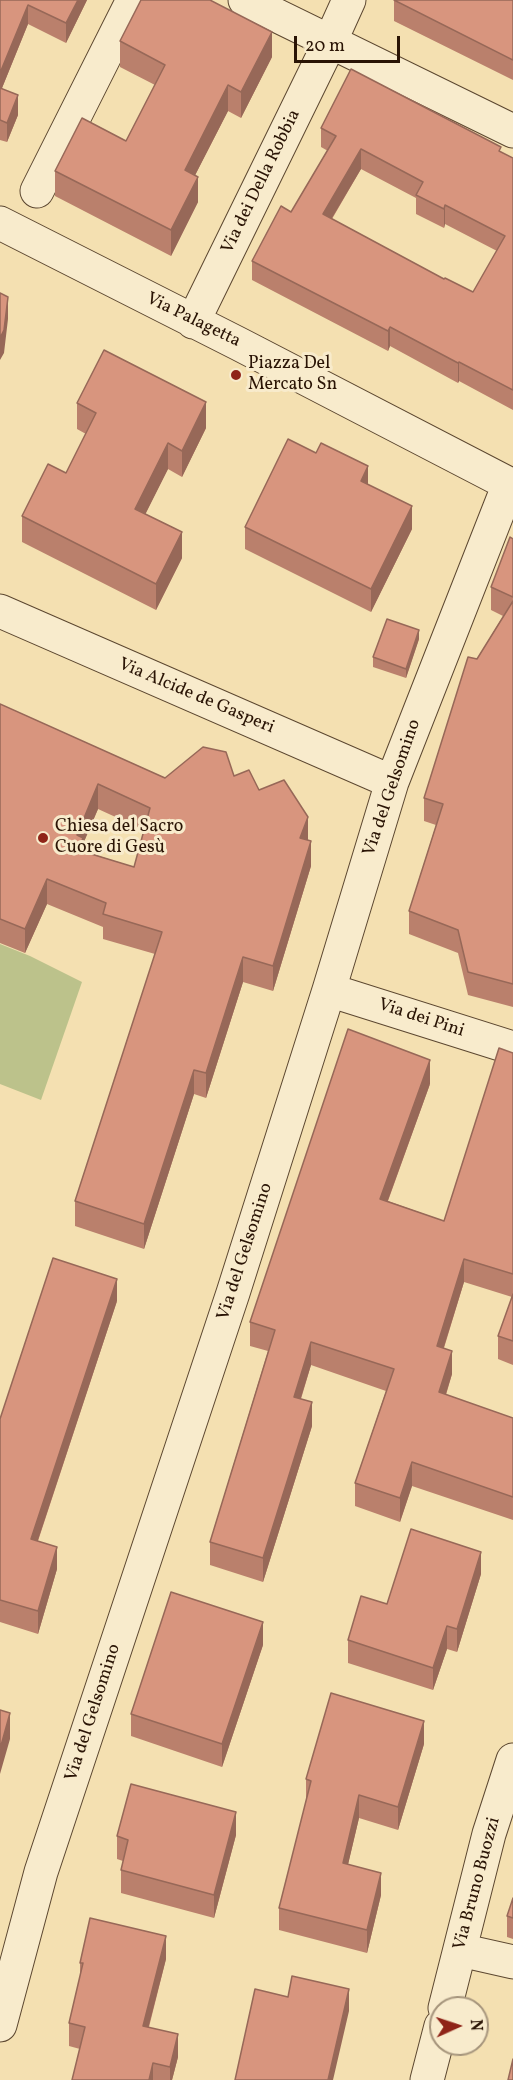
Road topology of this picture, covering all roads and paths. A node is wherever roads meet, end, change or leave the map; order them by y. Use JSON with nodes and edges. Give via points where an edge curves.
{"nodes":[{"id":1,"x":133,"y":0,"type":"edge"},
{"id":2,"x":245,"y":0,"type":"edge"},
{"id":3,"x":349,"y":0,"type":"edge"},
{"id":4,"x":330,"y":42,"type":"junction"},
{"id":5,"x":513,"y":131,"type":"edge"},
{"id":6,"x":37,"y":191,"type":"dead end"},
{"id":7,"x":0,"y":223,"type":"edge"},
{"id":8,"x":193,"y":322,"type":"junction"},
{"id":9,"x":511,"y":485,"type":"edge"},
{"id":10,"x":0,"y":611,"type":"edge"},
{"id":11,"x":392,"y":782,"type":"junction"},
{"id":12,"x":329,"y":990,"type":"junction"},
{"id":13,"x":513,"y":1048,"type":"edge"},
{"id":14,"x":513,"y":1760,"type":"edge"},
{"id":15,"x":460,"y":1950,"type":"junction"},
{"id":16,"x":513,"y":1962,"type":"edge"},
{"id":17,"x":449,"y":1996,"type":"edge"},
{"id":18,"x":0,"y":2025,"type":"edge"},
{"id":19,"x":433,"y":2056,"type":"edge"},
{"id":20,"x":427,"y":2080,"type":"edge"}],
"edges":[{"from":1,"to":6,"type":"street"},
{"from":2,"to":4,"type":"street"},
{"from":3,"to":4,"type":"street","name":"Via dei Della Robbia"},
{"from":4,"to":5,"type":"street"},
{"from":4,"to":8,"type":"street","name":"Via dei Della Robbia"},
{"from":7,"to":8,"type":"street","name":"Via Palagetta"},
{"from":8,"to":9,"type":"street","name":"Via Palagetta"},
{"from":9,"to":11,"type":"street","name":"Via del Gelsomino"},
{"from":10,"to":11,"type":"street","name":"Via Alcide de Gasperi"},
{"from":11,"to":12,"type":"street","name":"Via del Gelsomino"},
{"from":12,"to":13,"type":"street","name":"Via dei Pini"},
{"from":12,"to":18,"type":"street","name":"Via del Gelsomino","via":[[233,1293],[40,1872]]},
{"from":14,"to":15,"type":"street","name":"Via Bruno Buozzi","via":[[489,1834]]},
{"from":15,"to":16,"type":"street"},
{"from":15,"to":17,"type":"street","name":"Via Bruno Buozzi"},
{"from":19,"to":20,"type":"street"}]}
